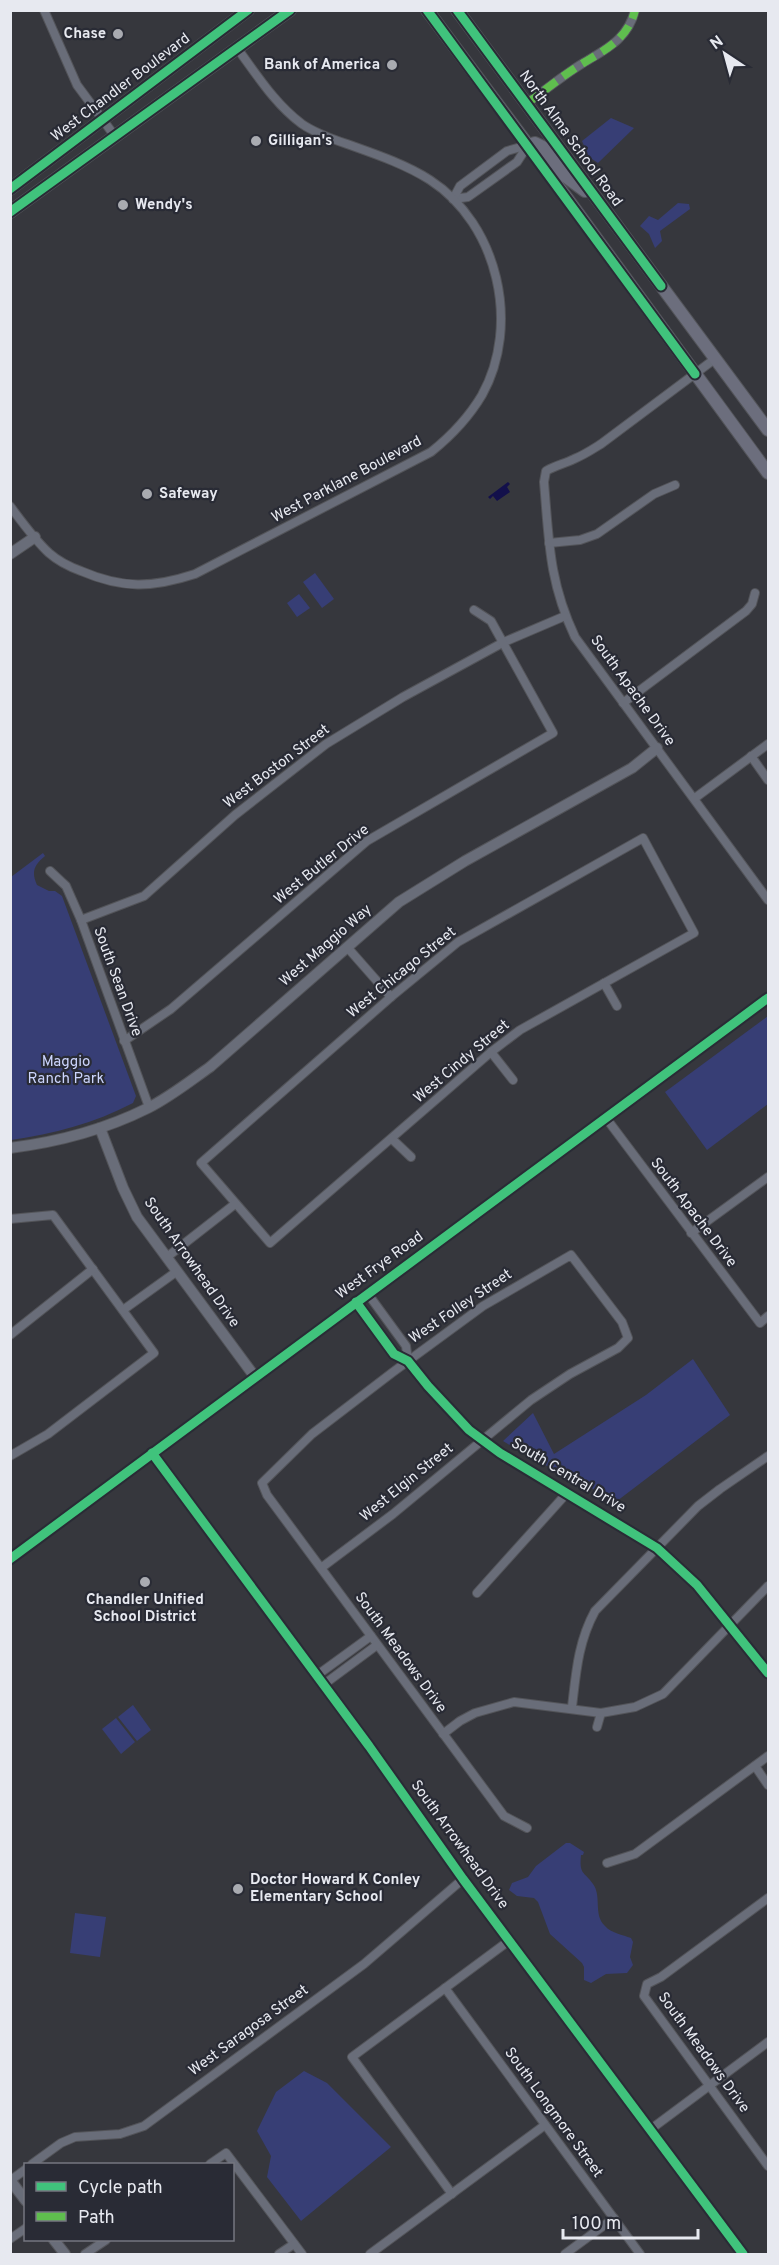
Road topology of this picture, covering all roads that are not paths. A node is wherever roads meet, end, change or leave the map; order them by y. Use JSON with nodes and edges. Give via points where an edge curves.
{"nodes":[{"id":1,"x":44,"y":10,"type":"edge"},
{"id":2,"x":248,"y":10,"type":"edge"},
{"id":3,"x":290,"y":10,"type":"edge"},
{"id":4,"x":427,"y":10,"type":"edge"},
{"id":5,"x":457,"y":10,"type":"edge"},
{"id":6,"x":635,"y":10,"type":"edge"},
{"id":7,"x":237,"y":48,"type":"junction"},
{"id":8,"x":526,"y":104,"type":"junction"},
{"id":9,"x":103,"y":121,"type":"junction"},
{"id":10,"x":114,"y":135,"type":"junction"},
{"id":11,"x":528,"y":145,"type":"junction"},
{"id":12,"x":10,"y":189,"type":"edge"},
{"id":13,"x":453,"y":199,"type":"junction"},
{"id":14,"x":596,"y":199,"type":"junction"},
{"id":15,"x":10,"y":212,"type":"edge"},
{"id":16,"x":716,"y":358,"type":"junction"},
{"id":17,"x":695,"y":374,"type":"junction"},
{"id":18,"x":768,"y":430,"type":"edge"},
{"id":19,"x":768,"y":473,"type":"edge"},
{"id":20,"x":675,"y":485,"type":"dead end"},
{"id":21,"x":10,"y":506,"type":"edge"},
{"id":22,"x":35,"y":537,"type":"junction"},
{"id":23,"x":549,"y":543,"type":"junction"},
{"id":24,"x":10,"y":554,"type":"edge"},
{"id":25,"x":755,"y":593,"type":"dead end"},
{"id":26,"x":474,"y":610,"type":"dead end"},
{"id":27,"x":565,"y":615,"type":"junction"},
{"id":28,"x":504,"y":642,"type":"junction"},
{"id":29,"x":622,"y":703,"type":"junction"},
{"id":30,"x":768,"y":744,"type":"edge"},
{"id":31,"x":657,"y":748,"type":"junction"},
{"id":32,"x":751,"y":756,"type":"junction"},
{"id":33,"x":768,"y":780,"type":"edge"},
{"id":34,"x":694,"y":798,"type":"junction"},
{"id":35,"x":50,"y":871,"type":"dead end"},
{"id":36,"x":768,"y":900,"type":"edge"},
{"id":37,"x":81,"y":920,"type":"junction"},
{"id":38,"x":694,"y":933,"type":"joint"},
{"id":39,"x":347,"y":947,"type":"junction"},
{"id":40,"x":604,"y":984,"type":"junction"},
{"id":41,"x":391,"y":997,"type":"junction"},
{"id":42,"x":768,"y":998,"type":"edge"},
{"id":43,"x":617,"y":1006,"type":"dead end"},
{"id":44,"x":124,"y":1041,"type":"junction"},
{"id":45,"x":491,"y":1052,"type":"junction"},
{"id":46,"x":513,"y":1080,"type":"dead end"},
{"id":47,"x":149,"y":1107,"type":"junction"},
{"id":48,"x":606,"y":1119,"type":"junction"},
{"id":49,"x":100,"y":1128,"type":"junction"},
{"id":50,"x":392,"y":1139,"type":"junction"},
{"id":51,"x":10,"y":1148,"type":"edge"},
{"id":52,"x":411,"y":1157,"type":"dead end"},
{"id":53,"x":768,"y":1177,"type":"edge"},
{"id":54,"x":235,"y":1204,"type":"junction"},
{"id":55,"x":10,"y":1219,"type":"edge"},
{"id":56,"x":691,"y":1233,"type":"junction"},
{"id":57,"x":167,"y":1257,"type":"junction"},
{"id":58,"x":93,"y":1269,"type":"junction"},
{"id":59,"x":176,"y":1272,"type":"junction"},
{"id":60,"x":368,"y":1294,"type":"junction"},
{"id":61,"x":356,"y":1302,"type":"junction"},
{"id":62,"x":123,"y":1310,"type":"junction"},
{"id":63,"x":768,"y":1316,"type":"edge"},
{"id":64,"x":10,"y":1335,"type":"edge"},
{"id":65,"x":628,"y":1338,"type":"joint"},
{"id":66,"x":408,"y":1361,"type":"junction"},
{"id":67,"x":255,"y":1377,"type":"junction"},
{"id":68,"x":482,"y":1440,"type":"junction"},
{"id":69,"x":152,"y":1453,"type":"junction"},
{"id":70,"x":10,"y":1456,"type":"edge"},
{"id":71,"x":768,"y":1456,"type":"edge"},
{"id":72,"x":262,"y":1484,"type":"joint"},
{"id":73,"x":567,"y":1493,"type":"junction"},
{"id":74,"x":657,"y":1548,"type":"junction"},
{"id":75,"x":10,"y":1559,"type":"edge"},
{"id":76,"x":321,"y":1568,"type":"junction"},
{"id":77,"x":768,"y":1586,"type":"edge"},
{"id":78,"x":477,"y":1593,"type":"dead end"},
{"id":79,"x":729,"y":1625,"type":"junction"},
{"id":80,"x":371,"y":1636,"type":"junction"},
{"id":81,"x":377,"y":1645,"type":"junction"},
{"id":82,"x":768,"y":1673,"type":"edge"},
{"id":83,"x":316,"y":1676,"type":"junction"},
{"id":84,"x":323,"y":1685,"type":"junction"},
{"id":85,"x":572,"y":1707,"type":"junction"},
{"id":86,"x":601,"y":1713,"type":"junction"},
{"id":87,"x":597,"y":1727,"type":"dead end"},
{"id":88,"x":443,"y":1734,"type":"junction"},
{"id":89,"x":768,"y":1756,"type":"edge"},
{"id":90,"x":755,"y":1766,"type":"junction"},
{"id":91,"x":768,"y":1785,"type":"edge"},
{"id":92,"x":527,"y":1828,"type":"dead end"},
{"id":93,"x":607,"y":1863,"type":"dead end"},
{"id":94,"x":463,"y":1879,"type":"junction"},
{"id":95,"x":768,"y":1898,"type":"edge"},
{"id":96,"x":510,"y":1940,"type":"junction"},
{"id":97,"x":445,"y":1988,"type":"junction"},
{"id":98,"x":768,"y":2042,"type":"edge"},
{"id":99,"x":709,"y":2085,"type":"junction"},
{"id":100,"x":545,"y":2125,"type":"junction"},
{"id":101,"x":651,"y":2129,"type":"junction"},
{"id":102,"x":33,"y":2163,"type":"edge"},
{"id":103,"x":211,"y":2163,"type":"edge"},
{"id":104,"x":233,"y":2163,"type":"edge"},
{"id":105,"x":234,"y":2164,"type":"edge"},
{"id":106,"x":768,"y":2166,"type":"edge"},
{"id":107,"x":24,"y":2170,"type":"edge"},
{"id":108,"x":10,"y":2180,"type":"edge"},
{"id":109,"x":452,"y":2194,"type":"junction"},
{"id":110,"x":24,"y":2198,"type":"edge"},
{"id":111,"x":614,"y":2218,"type":"junction"},
{"id":112,"x":24,"y":2229,"type":"edge"},
{"id":113,"x":10,"y":2239,"type":"edge"},
{"id":114,"x":55,"y":2241,"type":"edge"},
{"id":115,"x":104,"y":2241,"type":"edge"},
{"id":116,"x":294,"y":2244,"type":"junction"},
{"id":117,"x":65,"y":2254,"type":"edge"},
{"id":118,"x":85,"y":2254,"type":"edge"},
{"id":119,"x":279,"y":2254,"type":"edge"},
{"id":120,"x":302,"y":2254,"type":"edge"},
{"id":121,"x":370,"y":2254,"type":"edge"},
{"id":122,"x":565,"y":2254,"type":"edge"},
{"id":123,"x":640,"y":2254,"type":"edge"},
{"id":124,"x":743,"y":2254,"type":"edge"}],
"edges":[{"from":1,"to":9,"type":"street","via":[[71,74]]},
{"from":2,"to":9,"type":"main road","name":"West Chandler Boulevard"},
{"from":3,"to":7,"type":"main road"},
{"from":4,"to":11,"type":"main road"},
{"from":5,"to":8,"type":"main road","name":"North Alma School Road"},
{"from":6,"to":8,"type":"street","via":[[624,34],[609,48]]},
{"from":7,"to":10,"type":"main road"},
{"from":7,"to":13,"type":"street","name":"West Parklane Boulevard","via":[[279,104],[303,125],[392,161],[430,180]]},
{"from":8,"to":14,"type":"main road","name":"North Alma School Road"},
{"from":9,"to":10,"type":"street"},
{"from":9,"to":12,"type":"main road","name":"West Chandler Boulevard"},
{"from":10,"to":15,"type":"main road"},
{"from":11,"to":13,"type":"street","via":[[507,151],[460,186]]},
{"from":11,"to":13,"type":"street","via":[[517,162],[477,191]]},
{"from":11,"to":14,"type":"main road","via":[[543,147],[566,177]]},
{"from":11,"to":17,"type":"main road"},
{"from":13,"to":22,"type":"street","name":"West Parklane Boulevard","via":[[474,224],[492,264],[500,298],[501,333],[483,393],[446,440],[416,461],[175,581],[120,585],[104,581],[50,554]]},
{"from":14,"to":16,"type":"main road","name":"North Alma School Road"},
{"from":16,"to":17,"type":"street"},
{"from":16,"to":18,"type":"main road","name":"North Alma School Road"},
{"from":17,"to":19,"type":"main road"},
{"from":17,"to":23,"type":"street","name":"South Apache Drive","via":[[583,456],[546,471]]},
{"from":20,"to":23,"type":"street","via":[[654,494],[597,534]]},
{"from":21,"to":22,"type":"street","name":"West Parklane Boulevard"},
{"from":22,"to":24,"type":"street"},
{"from":23,"to":27,"type":"street","name":"South Apache Drive","via":[[550,565]]},
{"from":25,"to":29,"type":"street","via":[[746,611]]},
{"from":26,"to":28,"type":"street","via":[[491,621]]},
{"from":27,"to":28,"type":"street","name":"West Boston Street"},
{"from":27,"to":29,"type":"street","name":"South Apache Drive","via":[[575,636]]},
{"from":28,"to":37,"type":"street","name":"West Boston Street","via":[[326,744],[235,815],[144,896]]},
{"from":28,"to":44,"type":"street","name":"West Butler Drive","via":[[553,734],[368,841],[171,1009]]},
{"from":29,"to":31,"type":"street","name":"South Apache Drive"},
{"from":30,"to":32,"type":"street"},
{"from":31,"to":34,"type":"street","name":"South Apache Drive"},
{"from":31,"to":39,"type":"street","name":"West Maggio Way","via":[[632,768],[429,882]]},
{"from":32,"to":33,"type":"street"},
{"from":32,"to":34,"type":"street"},
{"from":34,"to":36,"type":"street","name":"South Apache Drive"},
{"from":35,"to":37,"type":"street","name":"South Sean Drive","via":[[66,886]]},
{"from":37,"to":44,"type":"street","name":"South Sean Drive"},
{"from":38,"to":40,"type":"street","name":"West Cindy Street"},
{"from":38,"to":41,"type":"street","name":"West Chicago Street","via":[[643,838],[458,942]]},
{"from":39,"to":41,"type":"street"},
{"from":39,"to":47,"type":"street","name":"West Maggio Way","via":[[210,1067]]},
{"from":40,"to":43,"type":"street"},
{"from":40,"to":45,"type":"street","name":"West Cindy Street","via":[[520,1030]]},
{"from":41,"to":54,"type":"street","name":"West Chicago Street","via":[[201,1163]]},
{"from":42,"to":48,"type":"street","name":"West Frye Road"},
{"from":44,"to":47,"type":"street","name":"South Sean Drive"},
{"from":45,"to":46,"type":"street"},
{"from":45,"to":50,"type":"street","name":"West Cindy Street"},
{"from":47,"to":49,"type":"street","name":"West Maggio Way"},
{"from":48,"to":56,"type":"street","name":"South Apache Drive"},
{"from":48,"to":60,"type":"street","name":"West Frye Road"},
{"from":49,"to":51,"type":"street","name":"West Maggio Way"},
{"from":49,"to":57,"type":"street","name":"South Arrowhead Drive","via":[[137,1216]]},
{"from":50,"to":52,"type":"street"},
{"from":50,"to":54,"type":"street","name":"West Cindy Street","via":[[270,1243]]},
{"from":53,"to":56,"type":"street"},
{"from":54,"to":57,"type":"street"},
{"from":55,"to":58,"type":"street","via":[[53,1215]]},
{"from":56,"to":63,"type":"street","name":"South Apache Drive","via":[[760,1323]]},
{"from":57,"to":59,"type":"street","name":"South Arrowhead Drive"},
{"from":58,"to":62,"type":"street"},
{"from":58,"to":64,"type":"street"},
{"from":59,"to":62,"type":"street"},
{"from":59,"to":67,"type":"street","name":"South Arrowhead Drive"},
{"from":60,"to":61,"type":"street","name":"West Frye Road"},
{"from":60,"to":66,"type":"street","name":"South Central Drive","via":[[406,1346]]},
{"from":61,"to":66,"type":"street","name":"South Central Drive","via":[[394,1354]]},
{"from":61,"to":67,"type":"street","name":"West Frye Road"},
{"from":62,"to":70,"type":"street","via":[[154,1353],[48,1434]]},
{"from":65,"to":66,"type":"street","name":"West Folley Street","via":[[622,1322],[571,1255],[483,1306]]},
{"from":65,"to":68,"type":"street","name":"West Elgin Street","via":[[618,1348],[531,1400]]},
{"from":66,"to":68,"type":"street","name":"South Central Drive","via":[[450,1411]]},
{"from":66,"to":72,"type":"street","name":"West Folley Street","via":[[312,1434]]},
{"from":67,"to":69,"type":"street","name":"West Frye Road"},
{"from":68,"to":73,"type":"street","name":"South Central Drive"},
{"from":68,"to":76,"type":"street","name":"West Elgin Street"},
{"from":69,"to":75,"type":"street","name":"West Frye Road"},
{"from":69,"to":83,"type":"street","name":"South Arrowhead Drive"},
{"from":71,"to":74,"type":"street","via":[[698,1506]]},
{"from":72,"to":76,"type":"street","name":"South Meadows Drive"},
{"from":73,"to":74,"type":"street","name":"South Central Drive"},
{"from":73,"to":78,"type":"street"},
{"from":74,"to":79,"type":"street","name":"South Central Drive","via":[[697,1585]]},
{"from":74,"to":85,"type":"street","via":[[608,1596],[586,1627],[579,1648]]},
{"from":76,"to":80,"type":"street","name":"South Meadows Drive"},
{"from":77,"to":79,"type":"street"},
{"from":79,"to":82,"type":"street","name":"South Central Drive"},
{"from":79,"to":86,"type":"street","via":[[663,1694],[635,1707]]},
{"from":80,"to":81,"type":"street","name":"South Meadows Drive"},
{"from":80,"to":83,"type":"street"},
{"from":81,"to":84,"type":"street"},
{"from":81,"to":88,"type":"street","name":"South Meadows Drive"},
{"from":83,"to":84,"type":"street","name":"South Arrowhead Drive"},
{"from":84,"to":94,"type":"street","name":"South Arrowhead Drive"},
{"from":85,"to":86,"type":"street"},
{"from":85,"to":88,"type":"street","via":[[514,1701],[468,1717]]},
{"from":86,"to":87,"type":"street"},
{"from":88,"to":92,"type":"street","name":"South Meadows Drive","via":[[504,1816]]},
{"from":89,"to":90,"type":"street"},
{"from":90,"to":91,"type":"street"},
{"from":90,"to":93,"type":"street","via":[[635,1854]]},
{"from":94,"to":96,"type":"street","name":"South Arrowhead Drive"},
{"from":94,"to":102,"type":"street","name":"West Saragosa Street","via":[[364,1964],[144,2126],[120,2134],[75,2138]]},
{"from":95,"to":99,"type":"street","name":"South Meadows Drive","via":[[647,1984],[645,1996]]},
{"from":96,"to":97,"type":"street"},
{"from":96,"to":101,"type":"street","name":"South Arrowhead Drive"},
{"from":97,"to":100,"type":"street","name":"South Longmore Street"},
{"from":97,"to":109,"type":"street","via":[[352,2057]]},
{"from":98,"to":99,"type":"street"},
{"from":99,"to":101,"type":"street"},
{"from":99,"to":106,"type":"street","name":"South Meadows Drive"},
{"from":100,"to":109,"type":"street"},
{"from":100,"to":111,"type":"street","name":"South Longmore Street"},
{"from":101,"to":124,"type":"street","name":"South Arrowhead Drive"},
{"from":103,"to":104,"type":"street","via":[[226,2153]]},
{"from":105,"to":116,"type":"street"},
{"from":107,"to":108,"type":"street"},
{"from":108,"to":110,"type":"street"},
{"from":109,"to":121,"type":"street"},
{"from":111,"to":122,"type":"street"},
{"from":111,"to":123,"type":"street","name":"South Longmore Street"},
{"from":112,"to":113,"type":"street"},
{"from":114,"to":117,"type":"street"},
{"from":115,"to":118,"type":"street"},
{"from":116,"to":119,"type":"street"},
{"from":116,"to":120,"type":"street"}]}
